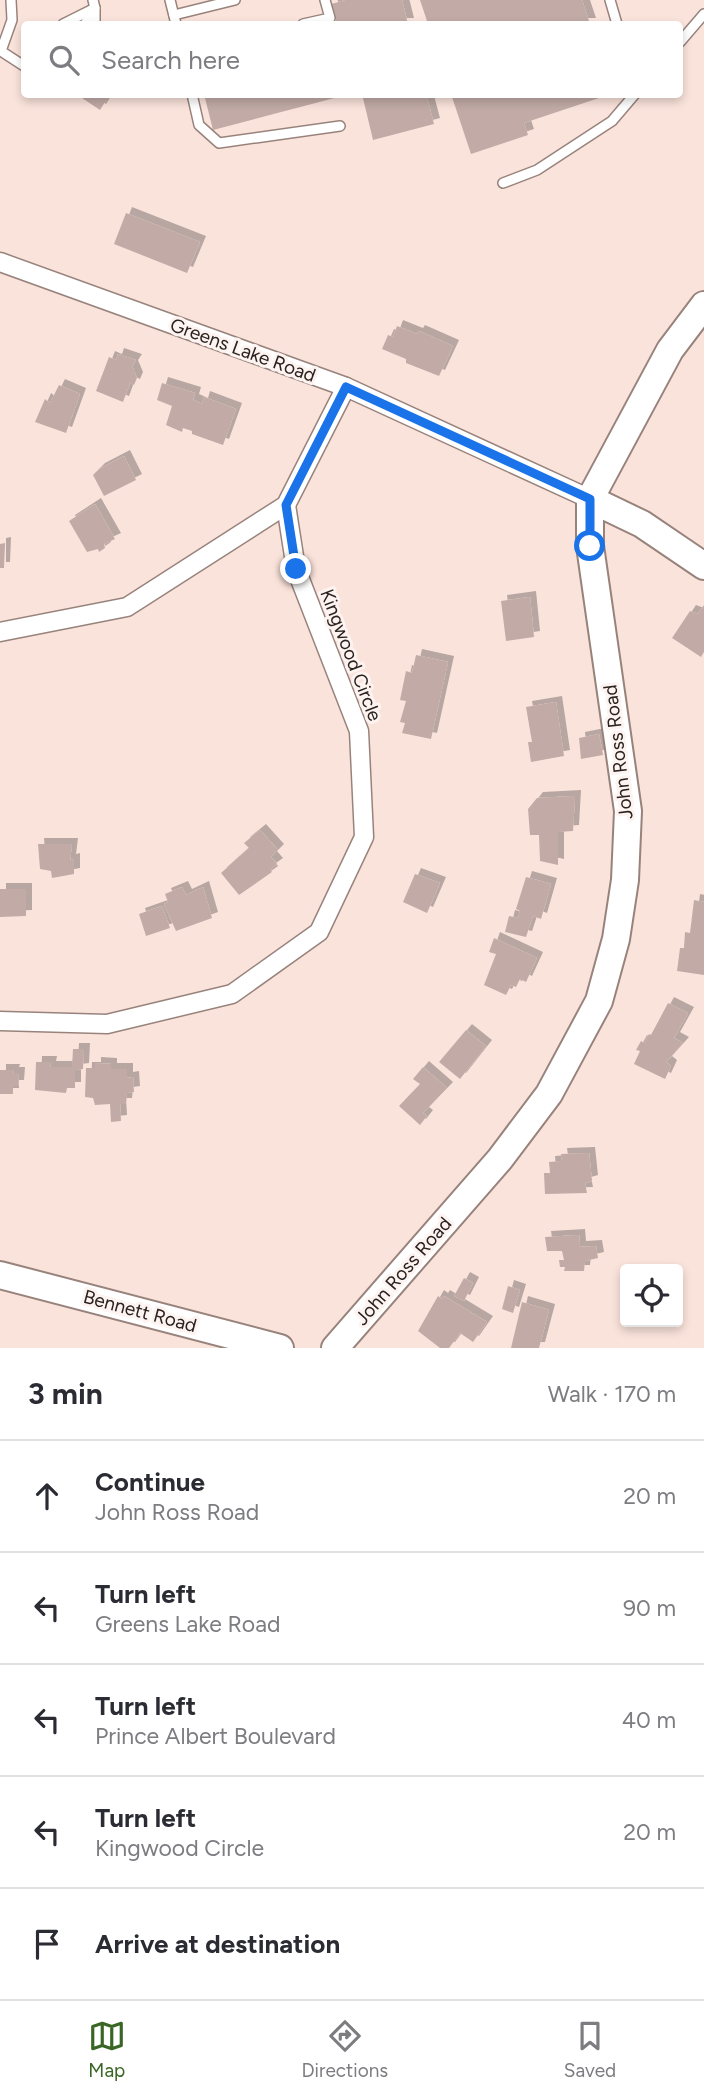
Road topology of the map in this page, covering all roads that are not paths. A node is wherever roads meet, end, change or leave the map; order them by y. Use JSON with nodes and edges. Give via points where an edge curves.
{"nodes":[{"id":1,"x":11,"y":0,"type":"edge"},
{"id":2,"x":170,"y":0,"type":"edge"},
{"id":3,"x":235,"y":0,"type":"edge"},
{"id":4,"x":325,"y":0,"type":"edge"},
{"id":5,"x":610,"y":0,"type":"edge"},
{"id":6,"x":94,"y":4,"type":"edge"},
{"id":7,"x":704,"y":14,"type":"edge"},
{"id":8,"x":175,"y":20,"type":"edge"},
{"id":9,"x":68,"y":21,"type":"edge"},
{"id":10,"x":86,"y":21,"type":"edge"},
{"id":11,"x":316,"y":21,"type":"edge"},
{"id":12,"x":616,"y":21,"type":"edge"},
{"id":13,"x":683,"y":39,"type":"edge"},
{"id":14,"x":21,"y":64,"type":"edge"},
{"id":15,"x":193,"y":98,"type":"edge"},
{"id":16,"x":632,"y":98,"type":"edge"},
{"id":17,"x":340,"y":126,"type":"dead end"},
{"id":18,"x":503,"y":183,"type":"dead end"},
{"id":19,"x":0,"y":262,"type":"edge"},
{"id":20,"x":704,"y":305,"type":"edge"},
{"id":21,"x":346,"y":387,"type":"junction"},
{"id":22,"x":590,"y":499,"type":"junction"},
{"id":23,"x":286,"y":505,"type":"junction"},
{"id":24,"x":704,"y":566,"type":"edge"},
{"id":25,"x":0,"y":632,"type":"edge"},
{"id":26,"x":0,"y":1021,"type":"edge"},
{"id":27,"x":0,"y":1275,"type":"edge"},
{"id":28,"x":280,"y":1348,"type":"edge"},
{"id":29,"x":335,"y":1348,"type":"edge"}],
"edges":[{"from":1,"to":14,"type":"lane","via":[[12,20],[1,51]]},
{"from":2,"to":8,"type":"lane"},
{"from":3,"to":8,"type":"lane"},
{"from":4,"to":11,"type":"lane","via":[[330,18]]},
{"from":5,"to":12,"type":"lane"},
{"from":6,"to":9,"type":"lane"},
{"from":6,"to":10,"type":"lane"},
{"from":7,"to":13,"type":"lane"},
{"from":15,"to":17,"type":"lane","via":[[199,125],[219,143]]},
{"from":16,"to":18,"type":"lane","via":[[612,121],[537,170]]},
{"from":19,"to":21,"type":"street","name":"Greens Lake Road"},
{"from":20,"to":22,"type":"street","via":[[670,350]]},
{"from":21,"to":22,"type":"street","name":"Greens Lake Road"},
{"from":21,"to":23,"type":"street"},
{"from":22,"to":24,"type":"street","name":"Greens Lake Road","via":[[642,524]]},
{"from":22,"to":29,"type":"street","name":"John Ross Road","via":[[592,558],[628,811],[618,927],[599,1001],[549,1094],[508,1148]]},
{"from":23,"to":25,"type":"street","via":[[127,607]]},
{"from":23,"to":26,"type":"street","name":"Kingwood Circle","via":[[296,569],[359,731],[364,837],[319,932],[232,994],[107,1024]]},
{"from":27,"to":28,"type":"street","name":"Bennett Road"}]}
